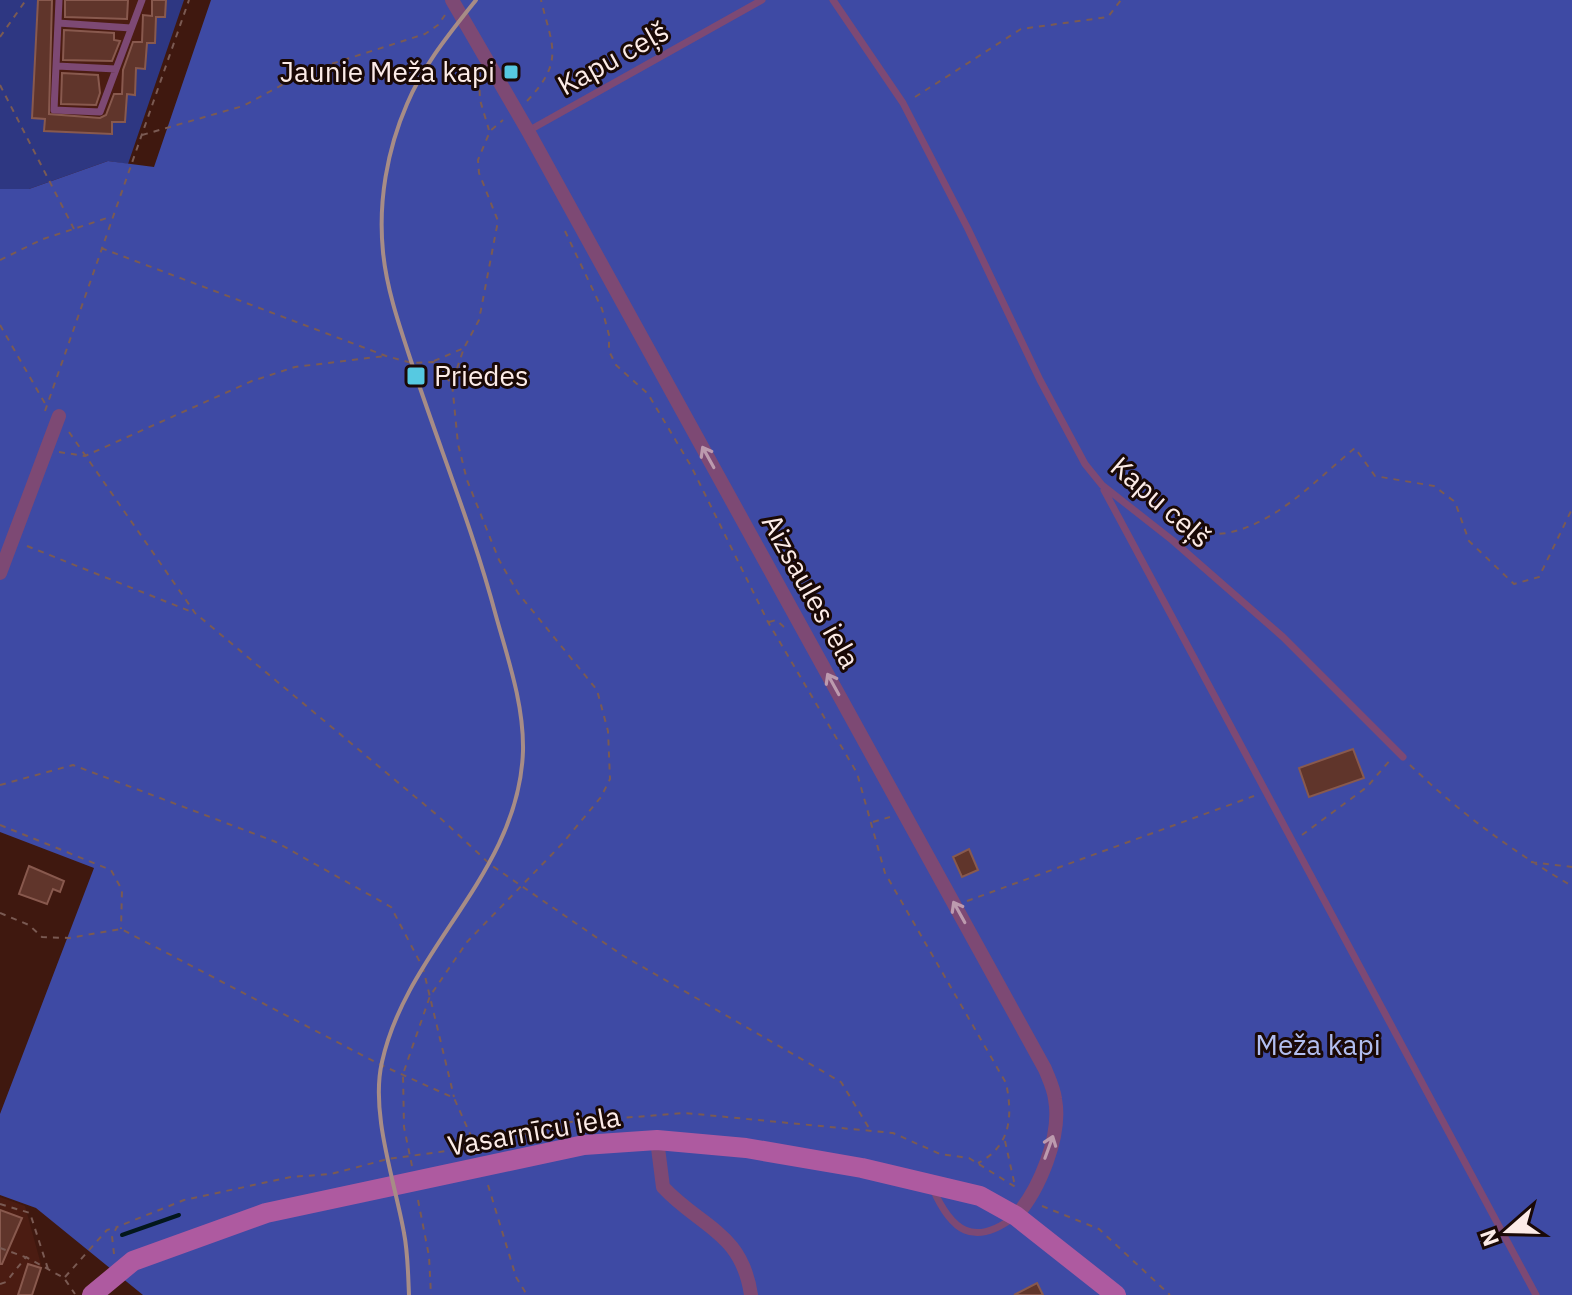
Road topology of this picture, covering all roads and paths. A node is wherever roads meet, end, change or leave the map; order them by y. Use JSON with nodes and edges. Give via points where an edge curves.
{"nodes":[{"id":1,"x":26,"y":0,"type":"edge"},
{"id":2,"x":59,"y":0,"type":"edge"},
{"id":3,"x":142,"y":0,"type":"edge"},
{"id":4,"x":189,"y":0,"type":"edge"},
{"id":5,"x":541,"y":0,"type":"edge"},
{"id":6,"x":762,"y":0,"type":"edge"},
{"id":7,"x":833,"y":0,"type":"edge"},
{"id":8,"x":1121,"y":0,"type":"edge"},
{"id":9,"x":450,"y":6,"type":"edge"},
{"id":10,"x":451,"y":19,"type":"dead end"},
{"id":11,"x":58,"y":23,"type":"junction"},
{"id":12,"x":131,"y":28,"type":"junction"},
{"id":13,"x":0,"y":37,"type":"edge"},
{"id":14,"x":57,"y":66,"type":"junction"},
{"id":15,"x":116,"y":69,"type":"junction"},
{"id":16,"x":480,"y":69,"type":"dead end"},
{"id":17,"x":0,"y":85,"type":"edge"},
{"id":18,"x":903,"y":103,"type":"junction"},
{"id":19,"x":517,"y":110,"type":"junction"},
{"id":20,"x":512,"y":125,"type":"dead end"},
{"id":21,"x":490,"y":131,"type":"junction"},
{"id":22,"x":528,"y":131,"type":"junction"},
{"id":23,"x":141,"y":135,"type":"junction"},
{"id":24,"x":112,"y":217,"type":"junction"},
{"id":25,"x":563,"y":225,"type":"dead end"},
{"id":26,"x":74,"y":229,"type":"junction"},
{"id":27,"x":101,"y":248,"type":"junction"},
{"id":28,"x":0,"y":260,"type":"edge"},
{"id":29,"x":0,"y":326,"type":"edge"},
{"id":30,"x":464,"y":348,"type":"junction"},
{"id":31,"x":386,"y":356,"type":"junction"},
{"id":32,"x":433,"y":362,"type":"junction"},
{"id":33,"x":452,"y":383,"type":"junction"},
{"id":34,"x":52,"y":411,"type":"junction"},
{"id":35,"x":41,"y":421,"type":"dead end"},
{"id":36,"x":47,"y":450,"type":"junction"},
{"id":37,"x":85,"y":456,"type":"junction"},
{"id":38,"x":1102,"y":485,"type":"junction"},
{"id":39,"x":1572,"y":509,"type":"edge"},
{"id":40,"x":11,"y":540,"type":"junction"},
{"id":41,"x":1172,"y":540,"type":"junction"},
{"id":42,"x":0,"y":573,"type":"edge"},
{"id":43,"x":195,"y":613,"type":"junction"},
{"id":44,"x":1400,"y":755,"type":"junction"},
{"id":45,"x":0,"y":785,"type":"edge"},
{"id":46,"x":1268,"y":791,"type":"junction"},
{"id":47,"x":904,"y":813,"type":"junction"},
{"id":48,"x":872,"y":823,"type":"junction"},
{"id":49,"x":0,"y":825,"type":"edge"},
{"id":50,"x":1292,"y":844,"type":"junction"},
{"id":51,"x":1529,"y":861,"type":"junction"},
{"id":52,"x":1572,"y":867,"type":"edge"},
{"id":53,"x":522,"y":886,"type":"junction"},
{"id":54,"x":1572,"y":886,"type":"edge"},
{"id":55,"x":955,"y":906,"type":"junction"},
{"id":56,"x":0,"y":913,"type":"edge"},
{"id":57,"x":121,"y":929,"type":"junction"},
{"id":58,"x":430,"y":996,"type":"junction"},
{"id":59,"x":403,"y":1074,"type":"junction"},
{"id":60,"x":454,"y":1098,"type":"junction"},
{"id":61,"x":869,"y":1128,"type":"dead end"},
{"id":62,"x":657,"y":1140,"type":"junction"},
{"id":63,"x":1005,"y":1140,"type":"junction"},
{"id":64,"x":978,"y":1163,"type":"dead end"},
{"id":65,"x":482,"y":1165,"type":"junction"},
{"id":66,"x":415,"y":1181,"type":"junction"},
{"id":67,"x":930,"y":1184,"type":"junction"},
{"id":68,"x":1015,"y":1186,"type":"dead end"},
{"id":69,"x":1031,"y":1199,"type":"junction"},
{"id":70,"x":0,"y":1204,"type":"edge"},
{"id":71,"x":1016,"y":1216,"type":"junction"},
{"id":72,"x":117,"y":1227,"type":"dead end"},
{"id":73,"x":0,"y":1248,"type":"edge"},
{"id":74,"x":26,"y":1257,"type":"junction"},
{"id":75,"x":49,"y":1270,"type":"junction"},
{"id":76,"x":64,"y":1278,"type":"junction"},
{"id":77,"x":0,"y":1284,"type":"edge"},
{"id":78,"x":90,"y":1295,"type":"edge"},
{"id":79,"x":431,"y":1295,"type":"edge"},
{"id":80,"x":527,"y":1295,"type":"edge"},
{"id":81,"x":751,"y":1295,"type":"edge"},
{"id":82,"x":1116,"y":1295,"type":"edge"},
{"id":83,"x":1170,"y":1295,"type":"edge"},
{"id":84,"x":1536,"y":1295,"type":"edge"}],
"edges":[{"from":1,"to":13,"type":"path"},
{"from":2,"to":11,"type":"lane"},
{"from":3,"to":12,"type":"lane"},
{"from":4,"to":23,"type":"path"},
{"from":5,"to":19,"type":"path","via":[[555,48],[549,69]]},
{"from":6,"to":22,"type":"lane","name":"Kapu ceļš"},
{"from":7,"to":18,"type":"lane","name":"Kapu ceļš"},
{"from":8,"to":18,"type":"path","via":[[1108,17],[1021,29],[933,89]]},
{"from":9,"to":10,"type":"path"},
{"from":9,"to":19,"type":"street","name":"Aizsaules iela"},
{"from":9,"to":23,"type":"path","via":[[425,34],[306,72],[243,106]]},
{"from":11,"to":12,"type":"lane"},
{"from":11,"to":14,"type":"lane"},
{"from":12,"to":15,"type":"lane"},
{"from":14,"to":15,"type":"lane"},
{"from":14,"to":15,"type":"lane","via":[[54,110],[100,112]]},
{"from":16,"to":21,"type":"path","via":[[477,87]]},
{"from":17,"to":26,"type":"path"},
{"from":18,"to":38,"type":"lane","name":"Kapu ceļš","via":[[1040,380]]},
{"from":19,"to":22,"type":"street","name":"Aizsaules iela"},
{"from":20,"to":21,"type":"path","via":[[505,118]]},
{"from":21,"to":30,"type":"path","via":[[481,145],[479,173],[496,209],[497,232],[479,320]]},
{"from":47,"to":22,"type":"street","name":"Aizsaules iela","one_way":true},
{"from":23,"to":24,"type":"path"},
{"from":24,"to":26,"type":"path"},
{"from":24,"to":27,"type":"path"},
{"from":25,"to":48,"type":"path","via":[[602,309],[616,365],[648,394],[691,466],[768,622],[857,773]]},
{"from":26,"to":28,"type":"path"},
{"from":27,"to":31,"type":"path"},
{"from":27,"to":34,"type":"path"},
{"from":29,"to":34,"type":"path"},
{"from":30,"to":32,"type":"path"},
{"from":30,"to":33,"type":"path"},
{"from":31,"to":32,"type":"path"},
{"from":31,"to":37,"type":"path","via":[[295,367],[252,381]]},
{"from":32,"to":33,"type":"path"},
{"from":33,"to":53,"type":"path","via":[[467,480],[499,560],[518,593],[597,690],[608,731],[610,779],[601,797]]},
{"from":34,"to":35,"type":"path"},
{"from":34,"to":36,"type":"street"},
{"from":34,"to":37,"type":"path"},
{"from":36,"to":37,"type":"path"},
{"from":36,"to":40,"type":"street"},
{"from":37,"to":43,"type":"path"},
{"from":38,"to":41,"type":"lane","name":"Kapu ceļš"},
{"from":38,"to":46,"type":"lane"},
{"from":39,"to":41,"type":"path","via":[[1539,577],[1514,584],[1469,541],[1455,502],[1434,486],[1375,476],[1355,448],[1271,516],[1226,533],[1196,530]]},
{"from":40,"to":42,"type":"street"},
{"from":40,"to":43,"type":"path"},
{"from":41,"to":44,"type":"lane","name":"Kapu ceļš","via":[[1283,637]]},
{"from":43,"to":53,"type":"path"},
{"from":44,"to":50,"type":"path"},
{"from":44,"to":51,"type":"path","via":[[1456,810]]},
{"from":45,"to":58,"type":"path","via":[[73,765],[276,842],[391,907],[423,968]]},
{"from":46,"to":50,"type":"lane"},
{"from":46,"to":55,"type":"path"},
{"from":47,"to":48,"type":"path"},
{"from":47,"to":55,"type":"street","name":"Aizsaules iela"},
{"from":48,"to":63,"type":"path","via":[[885,873],[1006,1083],[1011,1107]]},
{"from":49,"to":57,"type":"path","via":[[111,870],[122,890]]},
{"from":50,"to":84,"type":"lane"},
{"from":51,"to":52,"type":"path"},
{"from":51,"to":54,"type":"path"},
{"from":53,"to":58,"type":"path","via":[[467,942]]},
{"from":53,"to":61,"type":"path","via":[[622,955],[841,1082]]},
{"from":69,"to":55,"type":"street","name":"Aizsaules iela","one_way":true,"via":[[1055,1131],[1056,1101],[1045,1069]]},
{"from":56,"to":57,"type":"path","via":[[42,937]]},
{"from":57,"to":59,"type":"path"},
{"from":58,"to":59,"type":"path"},
{"from":58,"to":60,"type":"path"},
{"from":59,"to":60,"type":"path"},
{"from":59,"to":66,"type":"path","via":[[404,1127]]},
{"from":60,"to":65,"type":"path"},
{"from":62,"to":65,"type":"street","name":"Vasarnīcu iela","via":[[584,1145]]},
{"from":62,"to":67,"type":"street","name":"Vasarnīcu iela","via":[[746,1148]]},
{"from":62,"to":81,"type":"street","via":[[663,1187],[738,1251]]},
{"from":63,"to":64,"type":"path","via":[[994,1155]]},
{"from":63,"to":68,"type":"path"},
{"from":65,"to":66,"type":"street","name":"Vasarnīcu iela"},
{"from":65,"to":80,"type":"path","via":[[516,1277]]},
{"from":66,"to":78,"type":"street","name":"Vasarnīcu iela","via":[[266,1213],[133,1261]]},
{"from":66,"to":79,"type":"path"},
{"from":67,"to":71,"type":"street","name":"Vasarnīcu iela","via":[[981,1196]]},
{"from":67,"to":71,"type":"lane","via":[[955,1227],[967,1232],[988,1230]]},
{"from":69,"to":71,"type":"street","name":"Aizsaules iela"},
{"from":69,"to":83,"type":"path","via":[[1099,1229]]},
{"from":70,"to":75,"type":"path","via":[[30,1213]]},
{"from":71,"to":82,"type":"street","name":"Vasarnīcu iela"},
{"from":72,"to":76,"type":"path","via":[[107,1230]]},
{"from":73,"to":74,"type":"path"},
{"from":74,"to":75,"type":"path"},
{"from":74,"to":77,"type":"path"},
{"from":75,"to":76,"type":"path"},
{"from":76,"to":78,"type":"path"}]}
